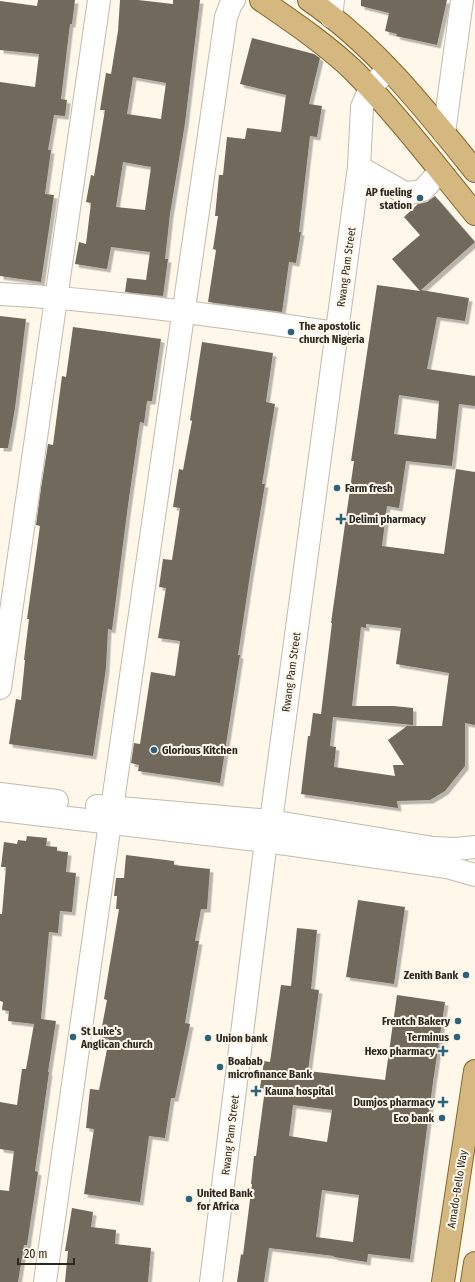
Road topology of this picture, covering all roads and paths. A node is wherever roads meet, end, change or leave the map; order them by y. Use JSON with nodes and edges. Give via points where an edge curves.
{"nodes":[{"id":1,"x":99,"y":0,"type":"edge"},
{"id":2,"x":234,"y":0,"type":"edge"},
{"id":3,"x":261,"y":0,"type":"edge"},
{"id":4,"x":309,"y":0,"type":"edge"},
{"id":5,"x":462,"y":0,"type":"edge"},
{"id":6,"x":332,"y":8,"type":"edge"},
{"id":7,"x":388,"y":69,"type":"junction"},
{"id":8,"x":370,"y":88,"type":"junction"},
{"id":9,"x":444,"y":133,"type":"junction"},
{"id":10,"x":359,"y":167,"type":"junction"},
{"id":11,"x":440,"y":171,"type":"junction"},
{"id":12,"x":475,"y":172,"type":"edge"},
{"id":13,"x":475,"y":214,"type":"edge"},
{"id":14,"x":0,"y":294,"type":"edge"},
{"id":15,"x":56,"y":297,"type":"junction"},
{"id":16,"x":183,"y":312,"type":"junction"},
{"id":17,"x":337,"y":333,"type":"junction"},
{"id":18,"x":0,"y":688,"type":"edge"},
{"id":19,"x":0,"y":794,"type":"edge"},
{"id":20,"x":0,"y":810,"type":"edge"},
{"id":21,"x":111,"y":816,"type":"junction"},
{"id":22,"x":269,"y":831,"type":"junction"},
{"id":23,"x":475,"y":846,"type":"edge"},
{"id":24,"x":475,"y":875,"type":"edge"},
{"id":25,"x":475,"y":1071,"type":"edge"},
{"id":26,"x":475,"y":1263,"type":"edge"},
{"id":27,"x":45,"y":1282,"type":"edge"},
{"id":28,"x":211,"y":1282,"type":"edge"},
{"id":29,"x":443,"y":1282,"type":"edge"},
{"id":30,"x":472,"y":1282,"type":"edge"}],
"edges":[{"from":1,"to":15,"type":"street"},
{"from":2,"to":16,"type":"street","via":[[226,17]]},
{"from":3,"to":8,"type":"main road","via":[[317,39]]},
{"from":4,"to":6,"type":"main road"},
{"from":5,"to":9,"type":"street"},
{"from":6,"to":7,"type":"main road","via":[[342,25]]},
{"from":7,"to":8,"type":"street","name":"Rwang Pam Street"},
{"from":7,"to":9,"type":"main road"},
{"from":8,"to":10,"type":"street","name":"Rwang Pam Street","via":[[362,107]]},
{"from":8,"to":11,"type":"main road"},
{"from":9,"to":12,"type":"main road"},
{"from":10,"to":11,"type":"street","via":[[405,193],[424,190]]},
{"from":10,"to":17,"type":"street","name":"Rwang Pam Street"},
{"from":11,"to":13,"type":"main road"},
{"from":14,"to":15,"type":"street"},
{"from":15,"to":16,"type":"street"},
{"from":15,"to":18,"type":"street"},
{"from":16,"to":17,"type":"street"},
{"from":16,"to":21,"type":"street"},
{"from":17,"to":22,"type":"street","name":"Rwang Pam Street"},
{"from":19,"to":21,"type":"street"},
{"from":20,"to":21,"type":"street"},
{"from":21,"to":22,"type":"street"},
{"from":21,"to":27,"type":"street"},
{"from":22,"to":23,"type":"street","via":[[433,848],[456,849]]},
{"from":22,"to":24,"type":"street"},
{"from":22,"to":28,"type":"street","name":"Rwang Pam Street"},
{"from":25,"to":29,"type":"main road","name":"Amado-Bello Way"},
{"from":26,"to":30,"type":"main road"}]}
